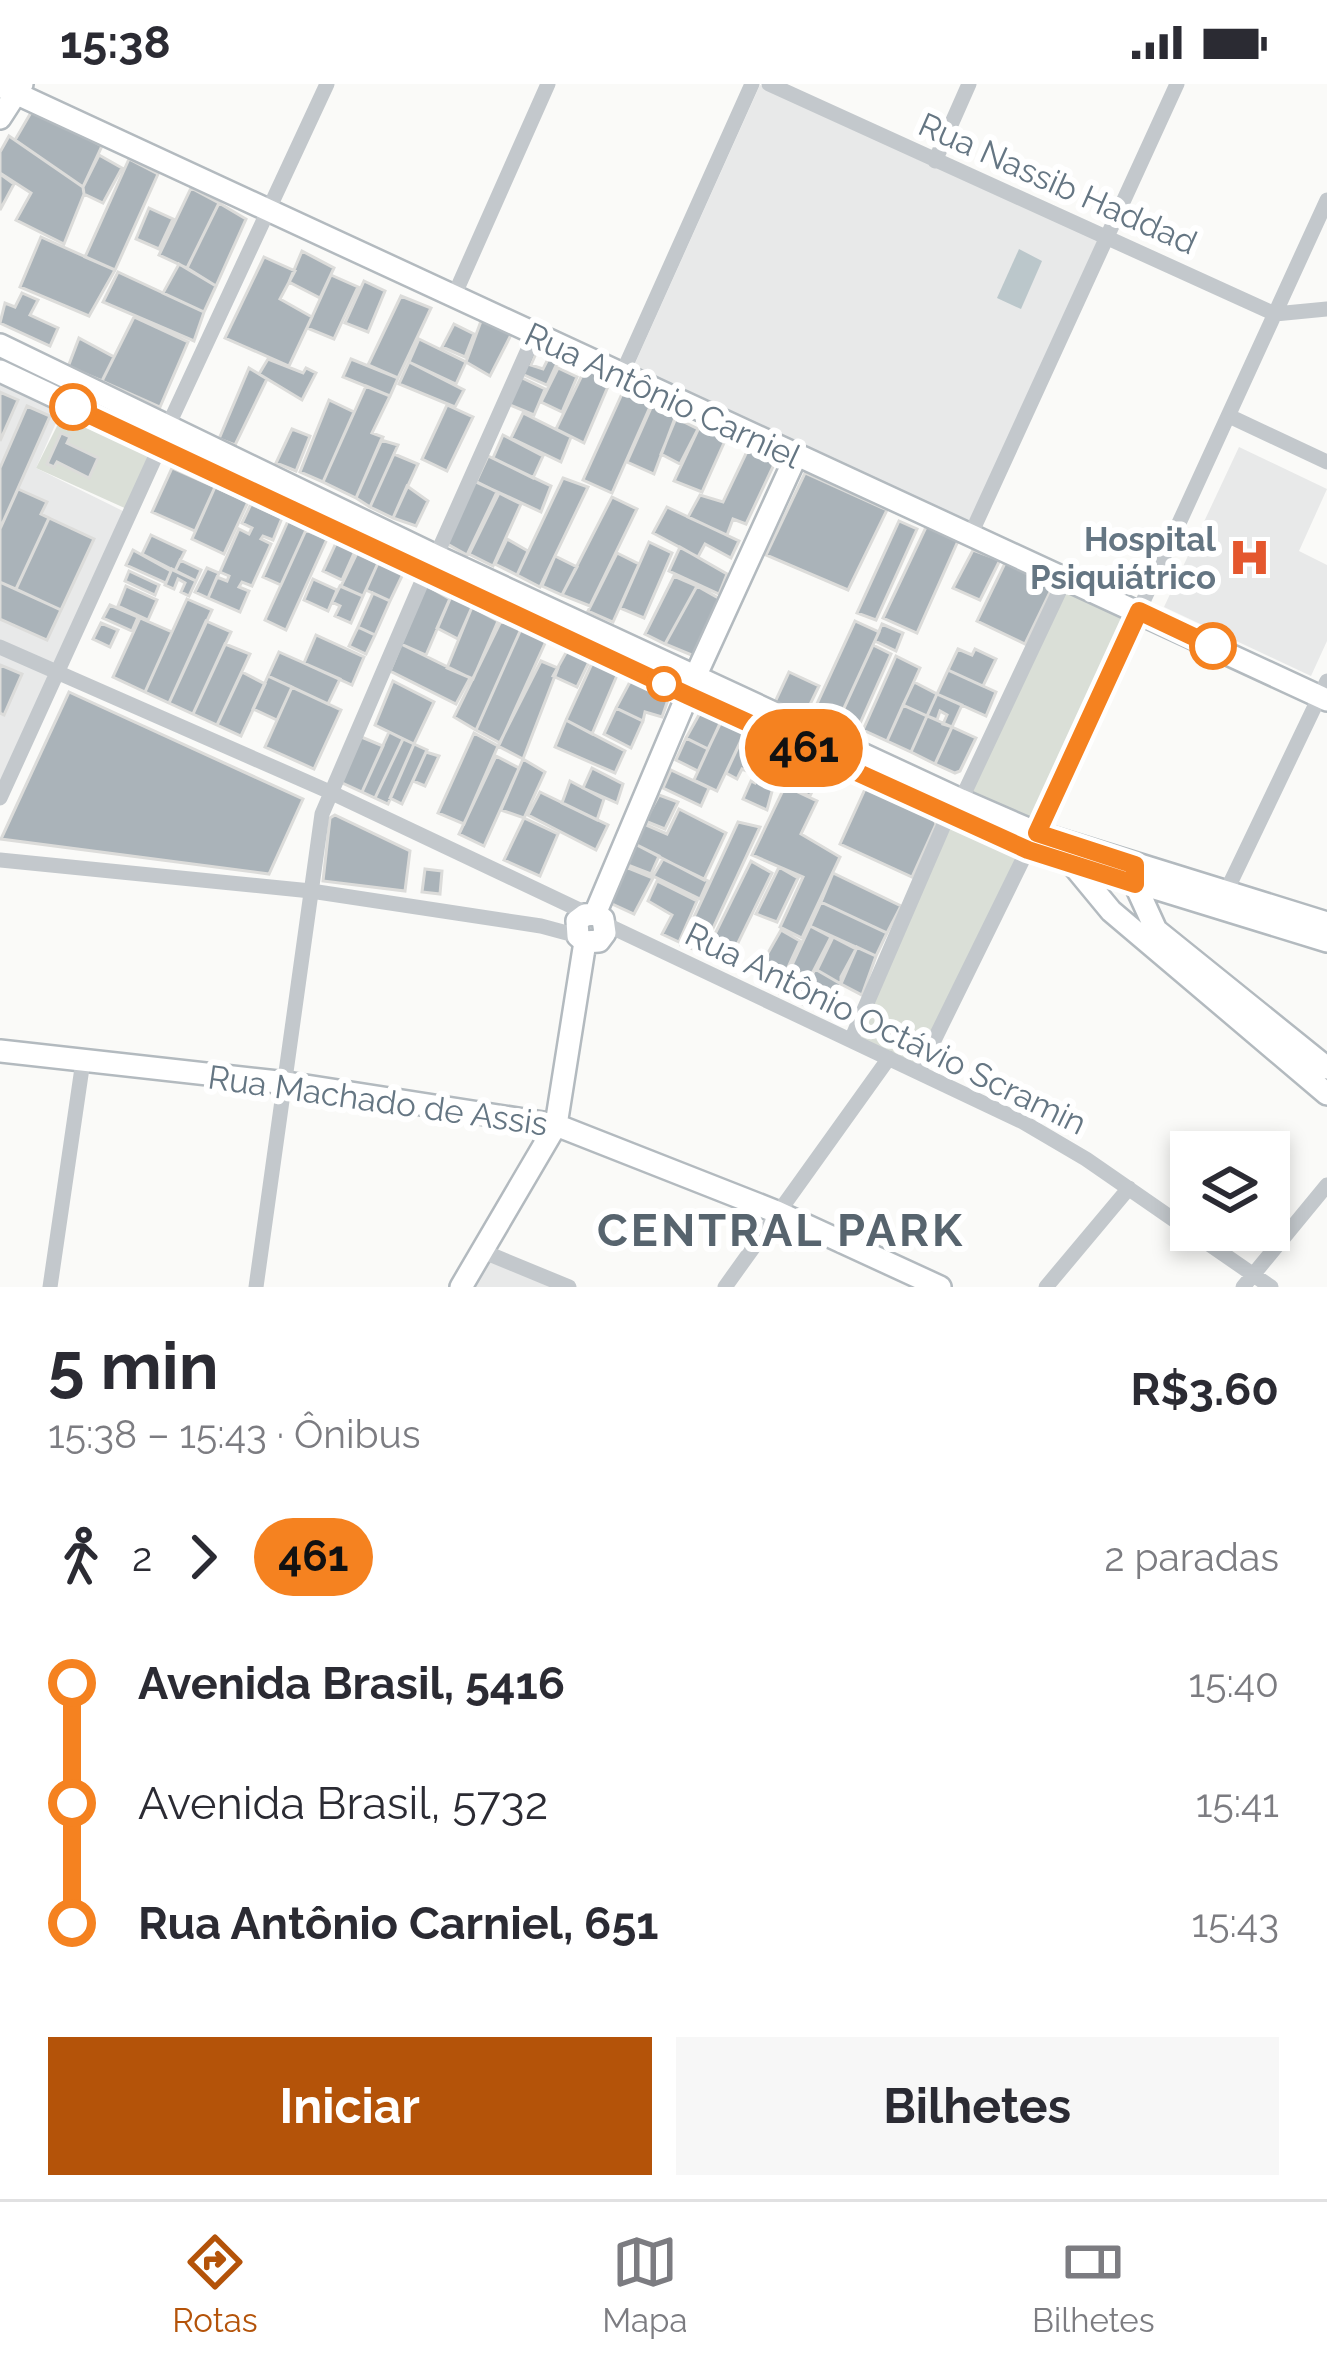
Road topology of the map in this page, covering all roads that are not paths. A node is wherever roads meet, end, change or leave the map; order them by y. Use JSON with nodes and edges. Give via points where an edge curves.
{"nodes":[{"id":1,"x":327,"y":84,"type":"edge"},
{"id":2,"x":548,"y":84,"type":"edge"},
{"id":3,"x":752,"y":84,"type":"edge"},
{"id":4,"x":769,"y":84,"type":"edge"},
{"id":5,"x":969,"y":84,"type":"edge"},
{"id":6,"x":1177,"y":84,"type":"edge"},
{"id":7,"x":13,"y":88,"type":"edge"},
{"id":8,"x":0,"y":118,"type":"edge"},
{"id":9,"x":935,"y":161,"type":"junction"},
{"id":10,"x":1327,"y":200,"type":"edge"},
{"id":11,"x":268,"y":211,"type":"junction"},
{"id":12,"x":1105,"y":236,"type":"junction"},
{"id":13,"x":453,"y":298,"type":"junction"},
{"id":14,"x":1327,"y":309,"type":"edge"},
{"id":15,"x":1275,"y":314,"type":"junction"},
{"id":16,"x":534,"y":336,"type":"junction"},
{"id":17,"x":0,"y":345,"type":"edge"},
{"id":18,"x":0,"y":371,"type":"edge"},
{"id":19,"x":621,"y":376,"type":"junction"},
{"id":20,"x":1229,"y":416,"type":"junction"},
{"id":21,"x":168,"y":426,"type":"junction"},
{"id":22,"x":160,"y":449,"type":"junction"},
{"id":23,"x":796,"y":456,"type":"junction"},
{"id":24,"x":1327,"y":462,"type":"edge"},
{"id":25,"x":970,"y":536,"type":"junction"},
{"id":26,"x":431,"y":564,"type":"junction"},
{"id":27,"x":1065,"y":579,"type":"junction"},
{"id":28,"x":1139,"y":611,"type":"junction"},
{"id":29,"x":0,"y":647,"type":"edge"},
{"id":30,"x":56,"y":674,"type":"junction"},
{"id":31,"x":691,"y":686,"type":"junction"},
{"id":32,"x":1324,"y":692,"type":"edge"},
{"id":33,"x":329,"y":792,"type":"junction"},
{"id":34,"x":0,"y":798,"type":"edge"},
{"id":35,"x":955,"y":807,"type":"junction"},
{"id":36,"x":1033,"y":841,"type":"junction"},
{"id":37,"x":0,"y":860,"type":"edge"},
{"id":38,"x":1072,"y":865,"type":"junction"},
{"id":39,"x":1135,"y":874,"type":"junction"},
{"id":40,"x":310,"y":891,"type":"junction"},
{"id":41,"x":1225,"y":894,"type":"junction"},
{"id":42,"x":1327,"y":922,"type":"edge"},
{"id":43,"x":592,"y":928,"type":"junction"},
{"id":44,"x":1327,"y":941,"type":"edge"},
{"id":45,"x":851,"y":1040,"type":"junction"},
{"id":46,"x":0,"y":1051,"type":"edge"},
{"id":47,"x":889,"y":1058,"type":"junction"},
{"id":48,"x":83,"y":1061,"type":"junction"},
{"id":49,"x":1327,"y":1068,"type":"edge"},
{"id":50,"x":919,"y":1072,"type":"junction"},
{"id":51,"x":287,"y":1083,"type":"junction"},
{"id":52,"x":1327,"y":1094,"type":"edge"},
{"id":53,"x":556,"y":1125,"type":"junction"},
{"id":54,"x":1327,"y":1185,"type":"edge"},
{"id":55,"x":1129,"y":1187,"type":"junction"},
{"id":56,"x":777,"y":1212,"type":"junction"},
{"id":57,"x":482,"y":1251,"type":"junction"},
{"id":58,"x":1254,"y":1273,"type":"junction"},
{"id":59,"x":50,"y":1287,"type":"edge"},
{"id":60,"x":256,"y":1287,"type":"edge"},
{"id":61,"x":461,"y":1287,"type":"edge"},
{"id":62,"x":568,"y":1287,"type":"edge"},
{"id":63,"x":725,"y":1287,"type":"edge"},
{"id":64,"x":940,"y":1287,"type":"edge"},
{"id":65,"x":1046,"y":1287,"type":"edge"},
{"id":66,"x":1243,"y":1287,"type":"edge"},
{"id":67,"x":1271,"y":1287,"type":"edge"}],
"edges":[{"from":1,"to":11,"type":"street"},
{"from":2,"to":13,"type":"street"},
{"from":3,"to":19,"type":"street"},
{"from":4,"to":9,"type":"street","name":"Rua Nassib Haddad"},
{"from":5,"to":9,"type":"street"},
{"from":6,"to":12,"type":"street"},
{"from":7,"to":8,"type":"street"},
{"from":7,"to":11,"type":"street","name":"Rua Antônio Carniel"},
{"from":9,"to":12,"type":"street","name":"Rua Nassib Haddad"},
{"from":10,"to":15,"type":"street"},
{"from":11,"to":13,"type":"street","name":"Rua Antônio Carniel"},
{"from":11,"to":21,"type":"street"},
{"from":12,"to":15,"type":"street","name":"Rua Nassib Haddad"},
{"from":12,"to":25,"type":"street"},
{"from":13,"to":16,"type":"street","name":"Rua Antônio Carniel"},
{"from":14,"to":15,"type":"street"},
{"from":15,"to":20,"type":"street"},
{"from":16,"to":19,"type":"street","name":"Rua Antônio Carniel"},
{"from":16,"to":26,"type":"street"},
{"from":17,"to":21,"type":"street"},
{"from":18,"to":22,"type":"street"},
{"from":19,"to":23,"type":"street","name":"Rua Antônio Carniel"},
{"from":20,"to":24,"type":"street"},
{"from":20,"to":28,"type":"street"},
{"from":21,"to":26,"type":"street"},
{"from":22,"to":26,"type":"street"},
{"from":22,"to":30,"type":"street"},
{"from":23,"to":25,"type":"street","name":"Rua Antônio Carniel"},
{"from":23,"to":31,"type":"street"},
{"from":25,"to":27,"type":"street","name":"Rua Antônio Carniel"},
{"from":26,"to":31,"type":"street"},
{"from":26,"to":33,"type":"street"},
{"from":27,"to":28,"type":"street","name":"Rua Antônio Carniel"},
{"from":27,"to":35,"type":"street"},
{"from":28,"to":32,"type":"street","name":"Rua Antônio Carniel"},
{"from":28,"to":36,"type":"street"},
{"from":29,"to":30,"type":"street","name":"Rua Antônio Octávio Scramin"},
{"from":30,"to":33,"type":"street","name":"Rua Antônio Octávio Scramin"},
{"from":30,"to":34,"type":"street"},
{"from":31,"to":35,"type":"street"},
{"from":31,"to":43,"type":"street"},
{"from":32,"to":41,"type":"street"},
{"from":33,"to":40,"type":"street"},
{"from":33,"to":43,"type":"street","name":"Rua Antônio Octávio Scramin"},
{"from":35,"to":36,"type":"street"},
{"from":35,"to":45,"type":"street"},
{"from":36,"to":38,"type":"street"},
{"from":36,"to":39,"type":"street"},
{"from":36,"to":50,"type":"street"},
{"from":37,"to":40,"type":"street"},
{"from":38,"to":39,"type":"street"},
{"from":38,"to":52,"type":"street","via":[[1111,911]]},
{"from":39,"to":41,"type":"street"},
{"from":39,"to":44,"type":"street"},
{"from":39,"to":49,"type":"street","via":[[1156,930]]},
{"from":40,"to":43,"type":"street"},
{"from":40,"to":51,"type":"street"},
{"from":41,"to":42,"type":"street"},
{"from":43,"to":45,"type":"street","name":"Rua Antônio Octávio Scramin","via":[[651,946]]},
{"from":43,"to":53,"type":"street"},
{"from":45,"to":47,"type":"street","name":"Rua Antônio Octávio Scramin"},
{"from":46,"to":48,"type":"street","name":"Rua Machado de Assis"},
{"from":47,"to":50,"type":"street","name":"Rua Antônio Octávio Scramin"},
{"from":47,"to":56,"type":"street"},
{"from":48,"to":51,"type":"street","name":"Rua Machado de Assis"},
{"from":48,"to":59,"type":"street"},
{"from":50,"to":55,"type":"street","name":"Rua Antônio Octávio Scramin","via":[[1023,1121]]},
{"from":51,"to":53,"type":"street","name":"Rua Machado de Assis"},
{"from":51,"to":60,"type":"street"},
{"from":53,"to":56,"type":"street","name":"Rua Machado de Assis"},
{"from":53,"to":57,"type":"street"},
{"from":54,"to":58,"type":"street"},
{"from":55,"to":58,"type":"street","name":"Rua Antônio Octávio Scramin"},
{"from":55,"to":65,"type":"street"},
{"from":56,"to":63,"type":"street"},
{"from":56,"to":64,"type":"street","name":"Rua Machado de Assis"},
{"from":57,"to":61,"type":"street"},
{"from":57,"to":62,"type":"street"},
{"from":58,"to":66,"type":"street"},
{"from":58,"to":67,"type":"street","name":"Rua Antônio Octávio Scramin"}]}
